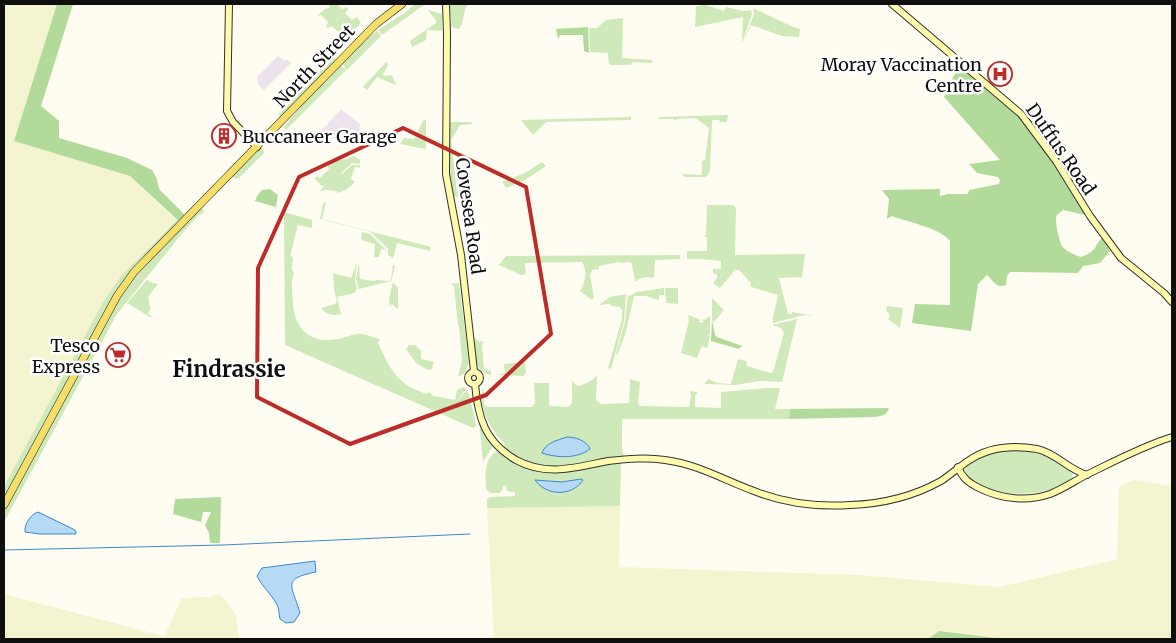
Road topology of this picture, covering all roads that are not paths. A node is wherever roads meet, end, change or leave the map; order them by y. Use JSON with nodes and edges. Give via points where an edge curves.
{"nodes":[{"id":1,"x":229,"y":4,"type":"edge"},
{"id":2,"x":402,"y":4,"type":"edge"},
{"id":3,"x":446,"y":4,"type":"edge"},
{"id":4,"x":892,"y":4,"type":"edge"},
{"id":5,"x":257,"y":146,"type":"junction"},
{"id":6,"x":1172,"y":302,"type":"edge"},
{"id":7,"x":1172,"y":436,"type":"edge"},
{"id":8,"x":958,"y":467,"type":"junction"},
{"id":9,"x":1075,"y":470,"type":"junction"},
{"id":10,"x":1087,"y":475,"type":"junction"},
{"id":11,"x":962,"y":476,"type":"junction"},
{"id":12,"x":945,"y":478,"type":"junction"},
{"id":13,"x":1074,"y":482,"type":"junction"},
{"id":14,"x":4,"y":505,"type":"edge"}],
"edges":[{"from":1,"to":5,"type":"street","via":[[227,111],[233,122]]},
{"from":2,"to":5,"type":"main road","name":"North Street","via":[[376,24]]},
{"from":3,"to":12,"type":"street","name":"Covesea Road","via":[[446,174],[462,258],[474,372],[467,379],[474,384],[480,417],[498,446],[524,464],[548,470],[641,458],[665,460],[707,471],[768,496],[822,506],[876,503],[924,489]]},
{"from":4,"to":6,"type":"street","name":"Duffus Road","via":[[1021,114],[1056,160],[1090,216],[1121,258]]},
{"from":5,"to":14,"type":"main road","name":"North Street","via":[[139,266],[117,296]]},
{"from":7,"to":10,"type":"street"},
{"from":8,"to":9,"type":"street","via":[[986,452],[1017,447],[1057,457]]},
{"from":8,"to":11,"type":"street"},
{"from":8,"to":12,"type":"street"},
{"from":9,"to":10,"type":"street"},
{"from":9,"to":13,"type":"street"},
{"from":10,"to":13,"type":"street"},
{"from":11,"to":12,"type":"street"},
{"from":11,"to":13,"type":"street","via":[[993,494],[1019,499],[1050,494]]}]}
